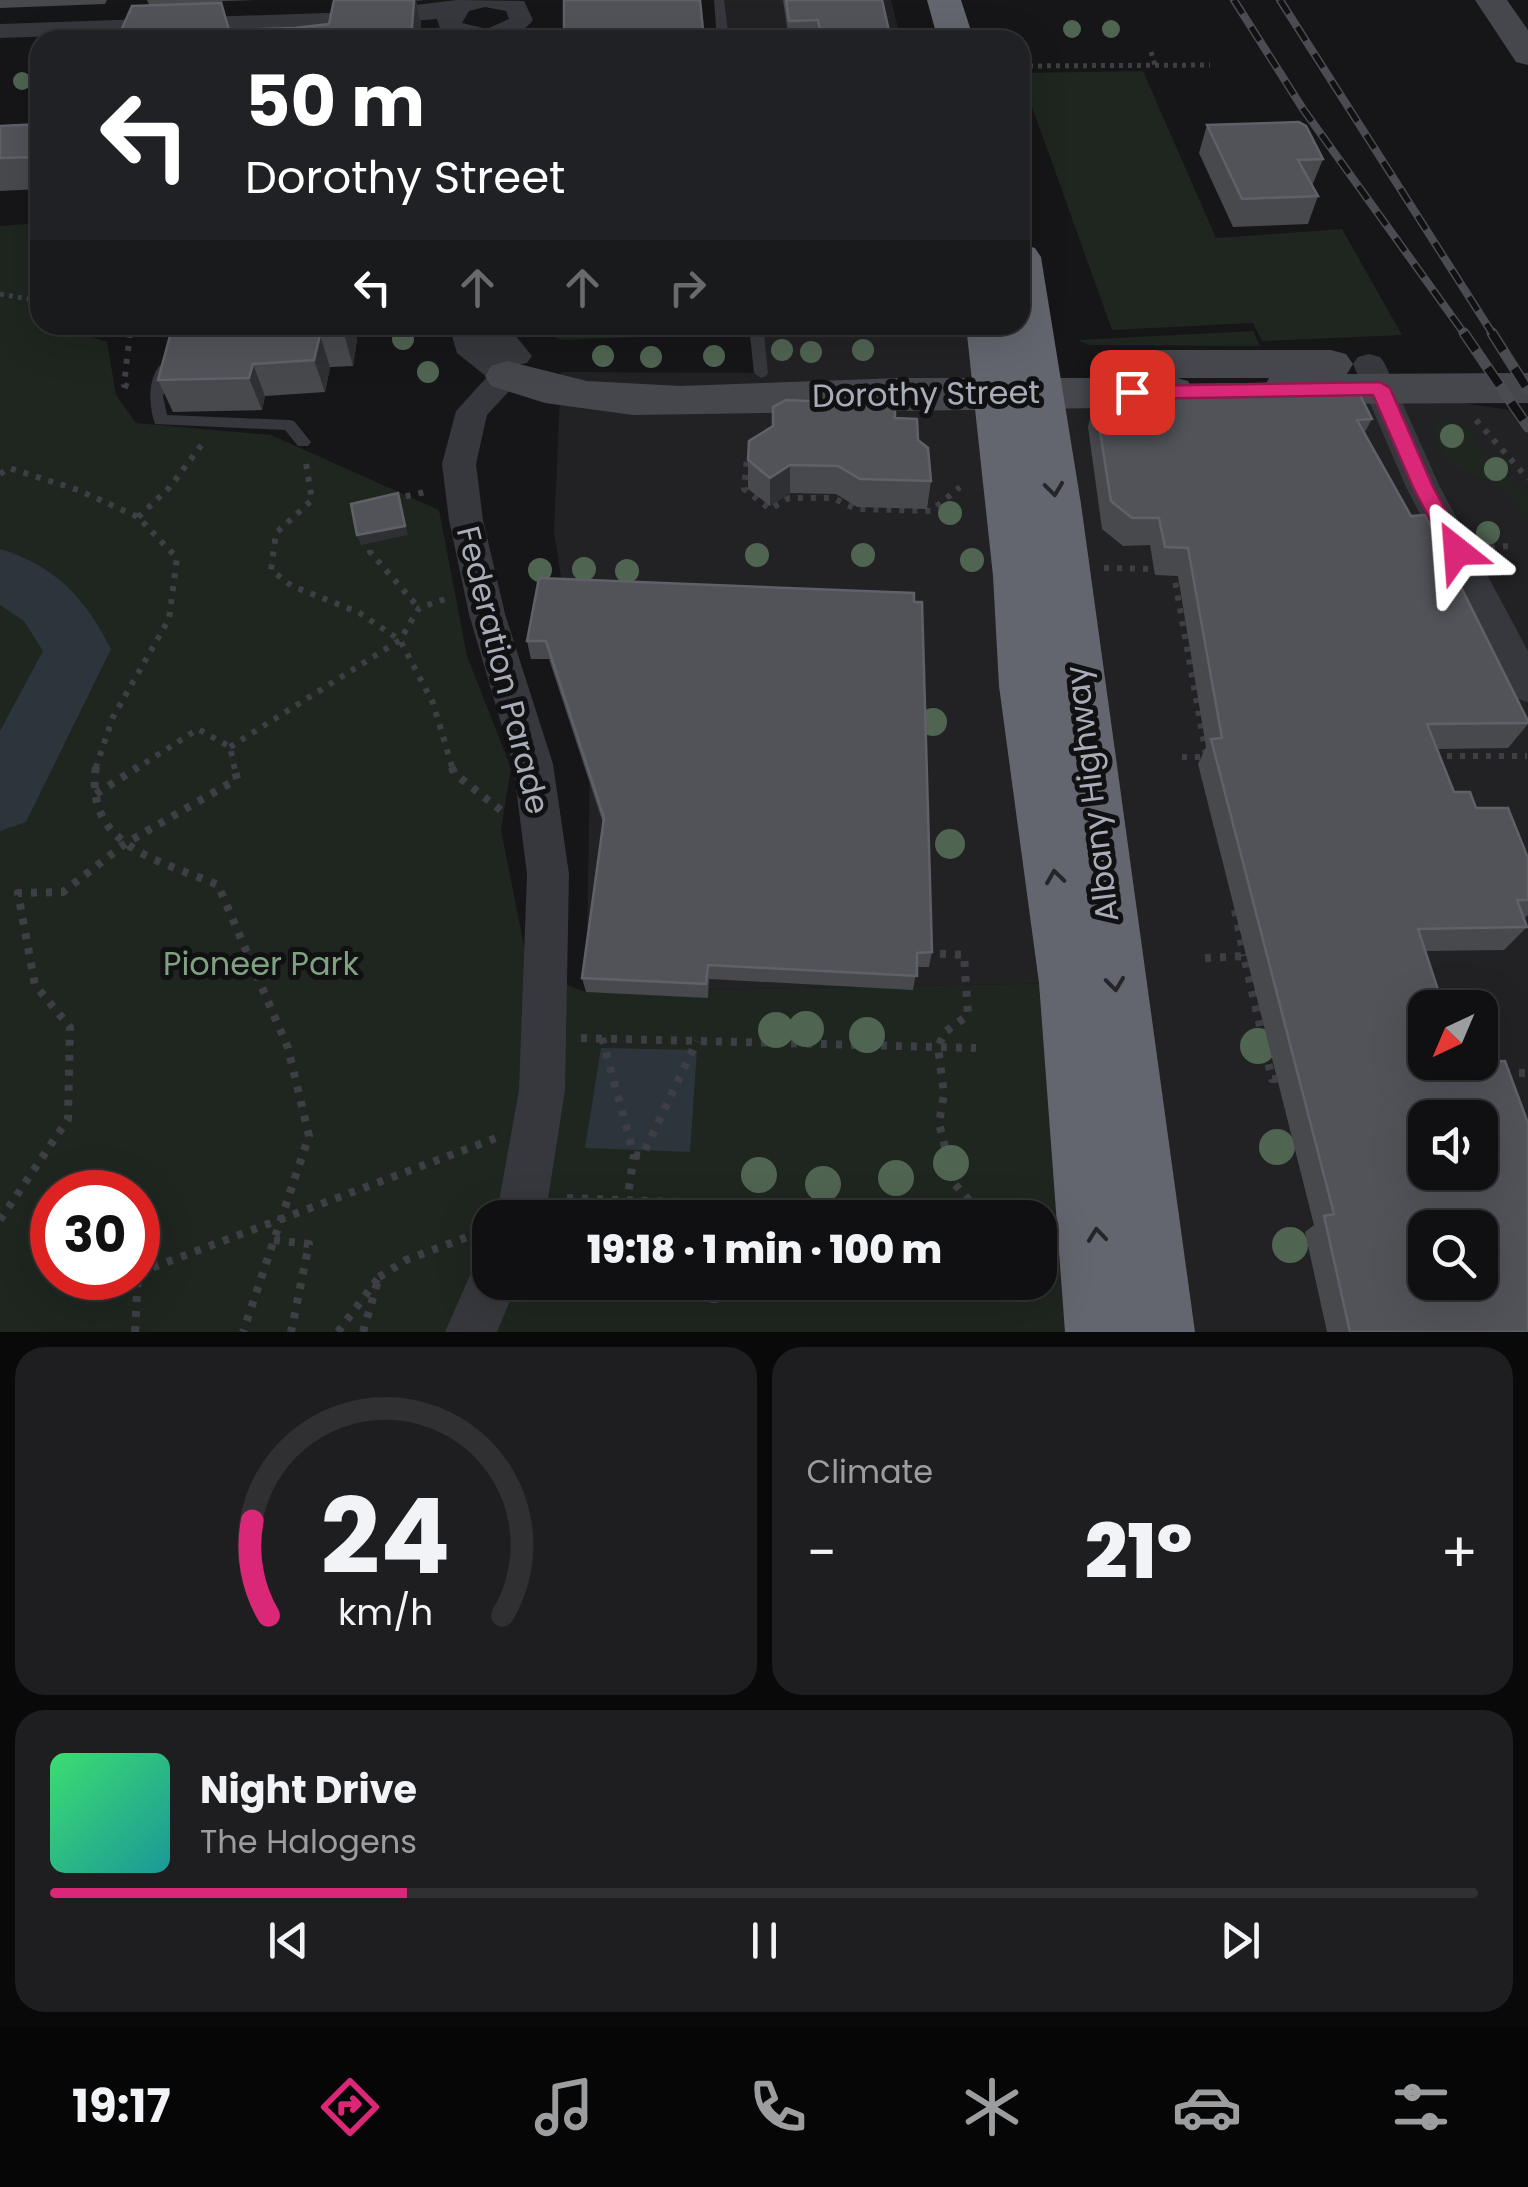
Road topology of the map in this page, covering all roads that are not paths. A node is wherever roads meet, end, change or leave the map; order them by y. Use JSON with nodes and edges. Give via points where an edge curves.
{"nodes":[{"id":1,"x":718,"y":0,"type":"edge"},
{"id":2,"x":918,"y":0,"type":"edge"},
{"id":3,"x":944,"y":0,"type":"edge"},
{"id":4,"x":1491,"y":0,"type":"edge"},
{"id":5,"x":514,"y":3,"type":"edge"},
{"id":6,"x":460,"y":28,"type":"edge"},
{"id":7,"x":510,"y":30,"type":"edge"},
{"id":8,"x":722,"y":30,"type":"edge"},
{"id":9,"x":918,"y":30,"type":"edge"},
{"id":10,"x":953,"y":30,"type":"edge"},
{"id":11,"x":0,"y":31,"type":"edge"},
{"id":12,"x":1522,"y":38,"type":"edge"},
{"id":13,"x":466,"y":335,"type":"edge"},
{"id":14,"x":757,"y":335,"type":"edge"},
{"id":15,"x":1013,"y":335,"type":"edge"},
{"id":16,"x":505,"y":352,"type":"edge"},
{"id":17,"x":1528,"y":364,"type":"edge"},
{"id":18,"x":166,"y":365,"type":"edge"},
{"id":19,"x":1010,"y":368,"type":"edge"},
{"id":20,"x":762,"y":374,"type":"junction"},
{"id":21,"x":1374,"y":376,"type":"junction"},
{"id":22,"x":1528,"y":388,"type":"edge"},
{"id":23,"x":303,"y":442,"type":"road end"},
{"id":24,"x":1528,"y":686,"type":"edge"},
{"id":25,"x":523,"y":1200,"type":"edge"},
{"id":26,"x":485,"y":1300,"type":"edge"},
{"id":27,"x":472,"y":1332,"type":"edge"},
{"id":28,"x":1103,"y":1332,"type":"edge"},
{"id":29,"x":1157,"y":1332,"type":"edge"}],
"edges":[{"from":1,"to":8,"type":"lane"},
{"from":2,"to":9,"type":"highway"},
{"from":3,"to":10,"type":"highway"},
{"from":4,"to":12,"type":"street"},
{"from":5,"to":6,"type":"street","via":[[485,0]]},
{"from":5,"to":7,"type":"street","via":[[522,13]]},
{"from":6,"to":11,"type":"street","via":[[354,19]]},
{"from":13,"to":16,"type":"street","via":[[468,346]]},
{"from":14,"to":20,"type":"lane"},
{"from":15,"to":19,"type":"highway","name":"Albany Highway"},
{"from":16,"to":19,"type":"street","name":"Dorothy Street","via":[[578,396]]},
{"from":16,"to":20,"type":"street","name":"Dorothy Street","via":[[590,375]]},
{"from":16,"to":25,"type":"street","name":"Federation Parade","via":[[472,411],[459,464],[487,614],[533,764],[548,874],[542,1090]]},
{"from":17,"to":21,"type":"street","name":"Dorothy Street"},
{"from":18,"to":23,"type":"lane","via":[[156,396],[160,420],[288,425]]},
{"from":19,"to":20,"type":"street","name":"Dorothy Street"},
{"from":19,"to":21,"type":"street","name":"Dorothy Street"},
{"from":28,"to":19,"type":"highway","name":"Albany Highway","one_way":true,"via":[[1071,983],[1027,686]]},
{"from":19,"to":29,"type":"highway","name":"Albany Highway","one_way":true,"via":[[1070,609]]},
{"from":21,"to":22,"type":"street","name":"Dorothy Street"},
{"from":21,"to":24,"type":"street","via":[[1423,487]]},
{"from":26,"to":27,"type":"street"}]}
